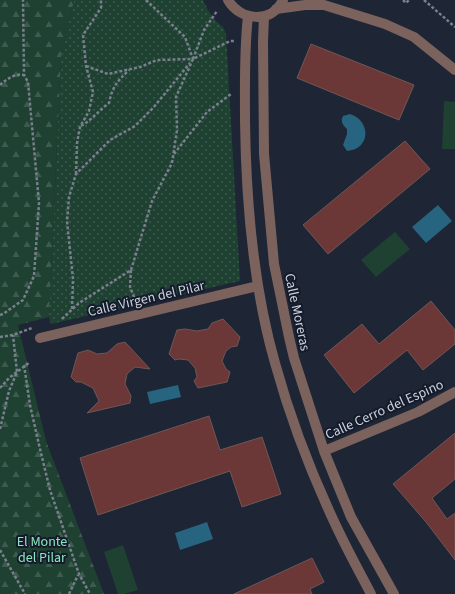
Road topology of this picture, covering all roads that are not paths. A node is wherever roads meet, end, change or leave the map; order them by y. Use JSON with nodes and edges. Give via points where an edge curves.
{"nodes":[{"id":1,"x":228,"y":0,"type":"edge"},
{"id":2,"x":283,"y":0,"type":"edge"},
{"id":3,"x":321,"y":3,"type":"edge"},
{"id":4,"x":276,"y":9,"type":"junction"},
{"id":5,"x":248,"y":16,"type":"junction"},
{"id":6,"x":264,"y":16,"type":"junction"},
{"id":7,"x":455,"y":70,"type":"edge"},
{"id":8,"x":258,"y":286,"type":"junction"},
{"id":9,"x":40,"y":338,"type":"dead end"},
{"id":10,"x":455,"y":392,"type":"edge"},
{"id":11,"x":324,"y":451,"type":"junction"},
{"id":12,"x":371,"y":594,"type":"edge"},
{"id":13,"x":394,"y":594,"type":"edge"}],
"edges":[{"from":1,"to":5,"type":"street","via":[[231,6]]},
{"from":2,"to":4,"type":"street"},
{"from":3,"to":4,"type":"street"},
{"from":3,"to":7,"type":"street","via":[[385,24],[414,37]]},
{"from":4,"to":6,"type":"street"},
{"from":5,"to":6,"type":"street"},
{"from":5,"to":8,"type":"street","via":[[245,41],[246,155]]},
{"from":6,"to":11,"type":"street","name":"Calle Moreras","via":[[264,154],[274,264],[294,358]]},
{"from":8,"to":9,"type":"street","name":"Calle Virgen del Pilar"},
{"from":8,"to":12,"type":"street","via":[[275,363],[302,445],[339,532]]},
{"from":10,"to":11,"type":"street","name":"Calle Cerro del Espino","via":[[418,412]]},
{"from":11,"to":13,"type":"street","name":"Calle Moreras","via":[[351,517]]}]}
